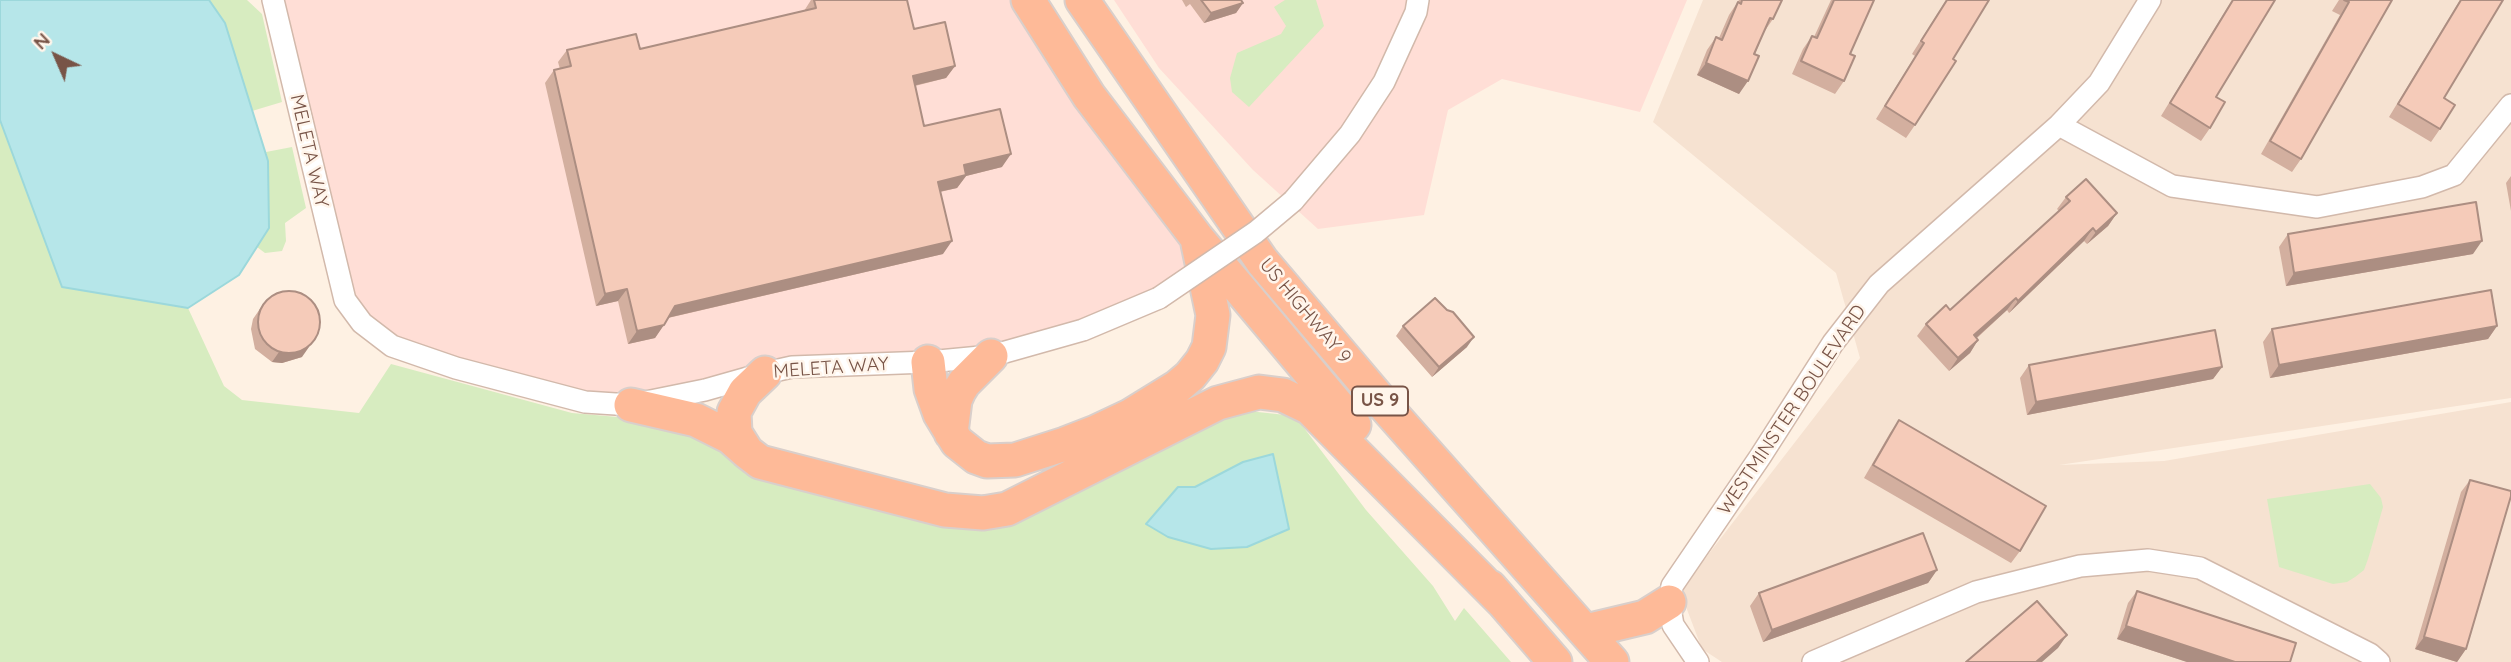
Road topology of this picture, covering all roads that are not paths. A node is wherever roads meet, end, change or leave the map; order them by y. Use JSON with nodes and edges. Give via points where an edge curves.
{"nodes":[{"id":1,"x":274,"y":0,"type":"edge"},
{"id":2,"x":1028,"y":0,"type":"edge"},
{"id":3,"x":1082,"y":0,"type":"edge"},
{"id":4,"x":1418,"y":0,"type":"edge"},
{"id":5,"x":2150,"y":0,"type":"edge"},
{"id":6,"x":2511,"y":105,"type":"edge"},
{"id":7,"x":2059,"y":125,"type":"junction"},
{"id":8,"x":1197,"y":238,"type":"junction"},
{"id":9,"x":991,"y":356,"type":"junction"},
{"id":10,"x":928,"y":362,"type":"junction"},
{"id":11,"x":765,"y":373,"type":"junction"},
{"id":12,"x":631,"y":405,"type":"junction"},
{"id":13,"x":951,"y":433,"type":"junction"},
{"id":14,"x":747,"y":452,"type":"junction"},
{"id":15,"x":1669,"y":602,"type":"junction"},
{"id":16,"x":1504,"y":603,"type":"junction"},
{"id":17,"x":1586,"y":632,"type":"junction"},
{"id":18,"x":1555,"y":662,"type":"edge"},
{"id":19,"x":1612,"y":662,"type":"edge"},
{"id":20,"x":1698,"y":662,"type":"edge"},
{"id":21,"x":1813,"y":662,"type":"edge"},
{"id":22,"x":2379,"y":662,"type":"edge"}],
"edges":[{"from":1,"to":12,"type":"street","name":"MELETA WAY","via":[[336,270],[345,300],[362,323],[392,346],[456,369],[585,402]]},
{"from":2,"to":8,"type":"highway","name":"US HIGHWAY 9","number":"US 9","via":[[1089,96]]},
{"from":3,"to":17,"type":"highway","name":"US HIGHWAY 9","number":"US 9","via":[[1262,261]]},
{"from":4,"to":9,"type":"street","name":"MELETA WAY","bridge":true,"via":[[1384,82],[1350,134],[1293,201],[1256,232],[1159,298],[1083,330]]},
{"from":5,"to":7,"type":"street","name":"WESTMINSTER BOULEVARD","via":[[2099,83]]},
{"from":6,"to":7,"type":"street","via":[[2454,174],[2422,187],[2317,207],[2172,186]]},
{"from":7,"to":15,"type":"street","name":"WESTMINSTER BOULEVARD","via":[[1879,284],[1833,343],[1672,586]]},
{"from":8,"to":13,"type":"highway","via":[[1211,299],[1212,331],[1202,362],[1177,387],[1096,432],[1015,460],[976,457]]},
{"from":8,"to":16,"type":"highway","name":"US HIGHWAY 9","number":"US 9"},
{"from":9,"to":10,"type":"street","name":"MELETA WAY"},
{"from":9,"to":13,"type":"highway","via":[[959,391]]},
{"from":10,"to":11,"type":"street","name":"MELETA WAY","via":[[792,367]]},
{"from":10,"to":13,"type":"highway","via":[[934,402]]},
{"from":11,"to":12,"type":"street","name":"MELETA WAY"},
{"from":11,"to":14,"type":"highway","via":[[737,402],[734,412],[735,433]]},
{"from":12,"to":14,"type":"highway","via":[[696,420]]},
{"from":14,"to":16,"type":"highway","via":[[760,461],[834,482],[945,510],[983,513],[1007,509],[1218,403],[1259,392],[1283,395],[1310,408]]},
{"from":15,"to":17,"type":"highway","via":[[1646,617]]},
{"from":15,"to":20,"type":"street","via":[[1673,625]]},
{"from":16,"to":18,"type":"highway","name":"US HIGHWAY 9","number":"US 9"},
{"from":17,"to":19,"type":"highway","name":"US HIGHWAY 9","number":"US 9"},
{"from":21,"to":22,"type":"street","via":[[1976,592],[2081,566],[2148,560],[2200,568]]}]}
